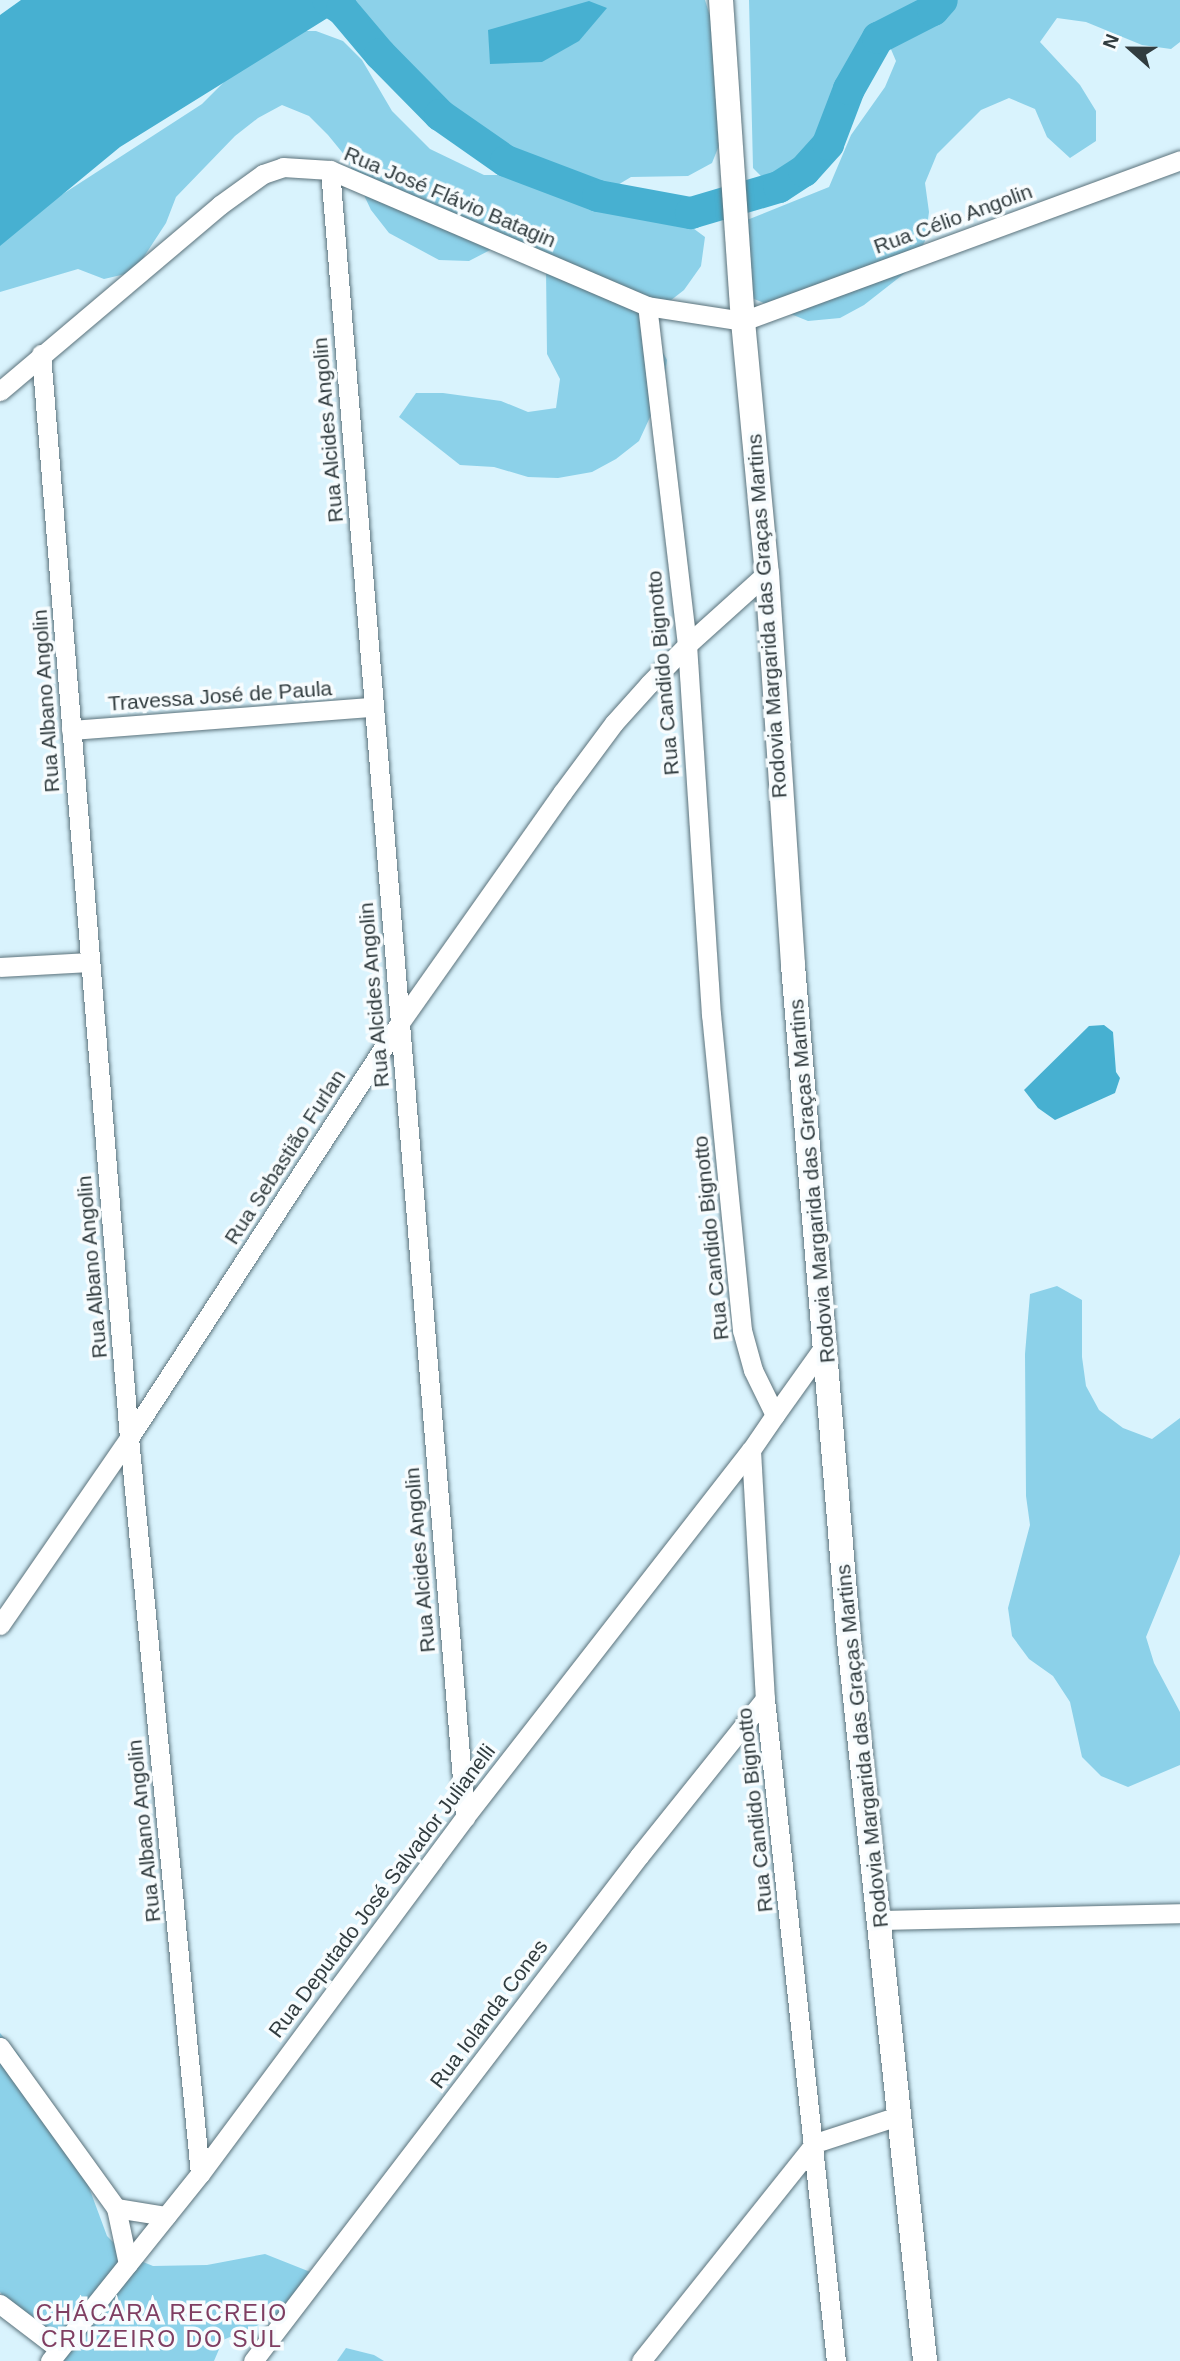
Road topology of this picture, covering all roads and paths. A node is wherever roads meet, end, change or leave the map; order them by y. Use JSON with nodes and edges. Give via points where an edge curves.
{"nodes":[{"id":1,"x":721,"y":0,"type":"edge"},
{"id":2,"x":727,"y":0,"type":"edge"},
{"id":3,"x":724,"y":31,"type":"junction"},
{"id":4,"x":1180,"y":160,"type":"edge"},
{"id":5,"x":330,"y":170,"type":"junction"},
{"id":6,"x":647,"y":306,"type":"junction"},
{"id":7,"x":743,"y":321,"type":"junction"},
{"id":8,"x":41,"y":354,"type":"junction"},
{"id":9,"x":0,"y":391,"type":"edge"},
{"id":10,"x":768,"y":573,"type":"junction"},
{"id":11,"x":687,"y":645,"type":"junction"},
{"id":12,"x":373,"y":708,"type":"junction"},
{"id":13,"x":71,"y":730,"type":"junction"},
{"id":14,"x":89,"y":962,"type":"junction"},
{"id":15,"x":0,"y":967,"type":"edge"},
{"id":16,"x":399,"y":1024,"type":"junction"},
{"id":17,"x":825,"y":1345,"type":"junction"},
{"id":18,"x":775,"y":1415,"type":"junction"},
{"id":19,"x":129,"y":1438,"type":"junction"},
{"id":20,"x":751,"y":1450,"type":"junction"},
{"id":21,"x":0,"y":1625,"type":"edge"},
{"id":22,"x":765,"y":1699,"type":"junction"},
{"id":23,"x":465,"y":1816,"type":"junction"},
{"id":24,"x":1180,"y":1913,"type":"edge"},
{"id":25,"x":880,"y":1920,"type":"junction"},
{"id":26,"x":0,"y":2047,"type":"edge"},
{"id":27,"x":901,"y":2115,"type":"junction"},
{"id":28,"x":815,"y":2143,"type":"junction"},
{"id":29,"x":200,"y":2174,"type":"junction"},
{"id":30,"x":116,"y":2208,"type":"junction"},
{"id":31,"x":166,"y":2216,"type":"junction"},
{"id":32,"x":128,"y":2264,"type":"junction"},
{"id":33,"x":0,"y":2304,"type":"edge"},
{"id":34,"x":55,"y":2355,"type":"edge"},
{"id":35,"x":253,"y":2361,"type":"edge"},
{"id":36,"x":641,"y":2361,"type":"edge"},
{"id":37,"x":836,"y":2361,"type":"edge"},
{"id":38,"x":925,"y":2361,"type":"edge"}],
"edges":[{"from":1,"to":3,"type":"main road","name":"Rodovia Margarida das Graças Martins"},
{"from":2,"to":3,"type":"street"},
{"from":3,"to":7,"type":"main road","name":"Rodovia Margarida das Graças Martins"},
{"from":4,"to":7,"type":"street","name":"Rua Célio Angolin"},
{"from":5,"to":6,"type":"street","name":"Rua José Flávio Batagin"},
{"from":5,"to":8,"type":"street","name":"Rua José Flávio Batagin","via":[[289,166],[263,174]]},
{"from":5,"to":12,"type":"street","name":"Rua Alcides Angolin"},
{"from":6,"to":7,"type":"street","name":"Rua José Flávio Batagin"},
{"from":6,"to":11,"type":"street","name":"Rua Candido Bignotto"},
{"from":7,"to":10,"type":"main road","name":"Rodovia Margarida das Graças Martins"},
{"from":8,"to":9,"type":"street","name":"Rua José Flávio Batagin"},
{"from":8,"to":13,"type":"street","name":"Rua Albano Angolin"},
{"from":10,"to":11,"type":"street","name":"Rua Sebastião Furlan"},
{"from":10,"to":17,"type":"main road","name":"Rodovia Margarida das Graças Martins"},
{"from":11,"to":16,"type":"street","name":"Rua Sebastião Furlan","via":[[608,732]]},
{"from":11,"to":18,"type":"street","name":"Rua Candido Bignotto","via":[[711,1015],[742,1330],[753,1370]]},
{"from":12,"to":13,"type":"street","name":"Travessa José de Paula"},
{"from":12,"to":16,"type":"street","name":"Rua Alcides Angolin"},
{"from":13,"to":14,"type":"street","name":"Rua Albano Angolin"},
{"from":14,"to":15,"type":"street"},
{"from":14,"to":19,"type":"street","name":"Rua Albano Angolin"},
{"from":16,"to":19,"type":"street","name":"Rua Sebastião Furlan"},
{"from":16,"to":23,"type":"street","name":"Rua Alcides Angolin"},
{"from":17,"to":18,"type":"street"},
{"from":17,"to":25,"type":"main road","name":"Rodovia Margarida das Graças Martins","via":[[849,1641]]},
{"from":18,"to":20,"type":"street"},
{"from":19,"to":21,"type":"street","name":"Rua Sebastião Furlan"},
{"from":19,"to":29,"type":"street","name":"Rua Albano Angolin"},
{"from":20,"to":22,"type":"street","name":"Rua Candido Bignotto"},
{"from":20,"to":23,"type":"street","name":"Rua Deputado José Salvador Julianelli"},
{"from":22,"to":28,"type":"street","name":"Rua Candido Bignotto"},
{"from":22,"to":35,"type":"street","name":"Rua Iolanda Cones","via":[[630,1867]]},
{"from":23,"to":29,"type":"street","name":"Rua Deputado José Salvador Julianelli"},
{"from":24,"to":25,"type":"street"},
{"from":25,"to":27,"type":"main road","name":"Rodovia Margarida das Graças Martins"},
{"from":26,"to":30,"type":"street"},
{"from":27,"to":28,"type":"street"},
{"from":27,"to":38,"type":"main road","name":"Rodovia Margarida das Graças Martins"},
{"from":28,"to":36,"type":"street"},
{"from":28,"to":37,"type":"street","name":"Rua Candido Bignotto"},
{"from":29,"to":31,"type":"street","name":"Rua Deputado José Salvador Julianelli"},
{"from":30,"to":31,"type":"street"},
{"from":30,"to":32,"type":"street"},
{"from":31,"to":32,"type":"street","name":"Rua Deputado José Salvador Julianelli"},
{"from":32,"to":34,"type":"street","name":"Rua Deputado José Salvador Julianelli"},
{"from":33,"to":34,"type":"street"}]}
